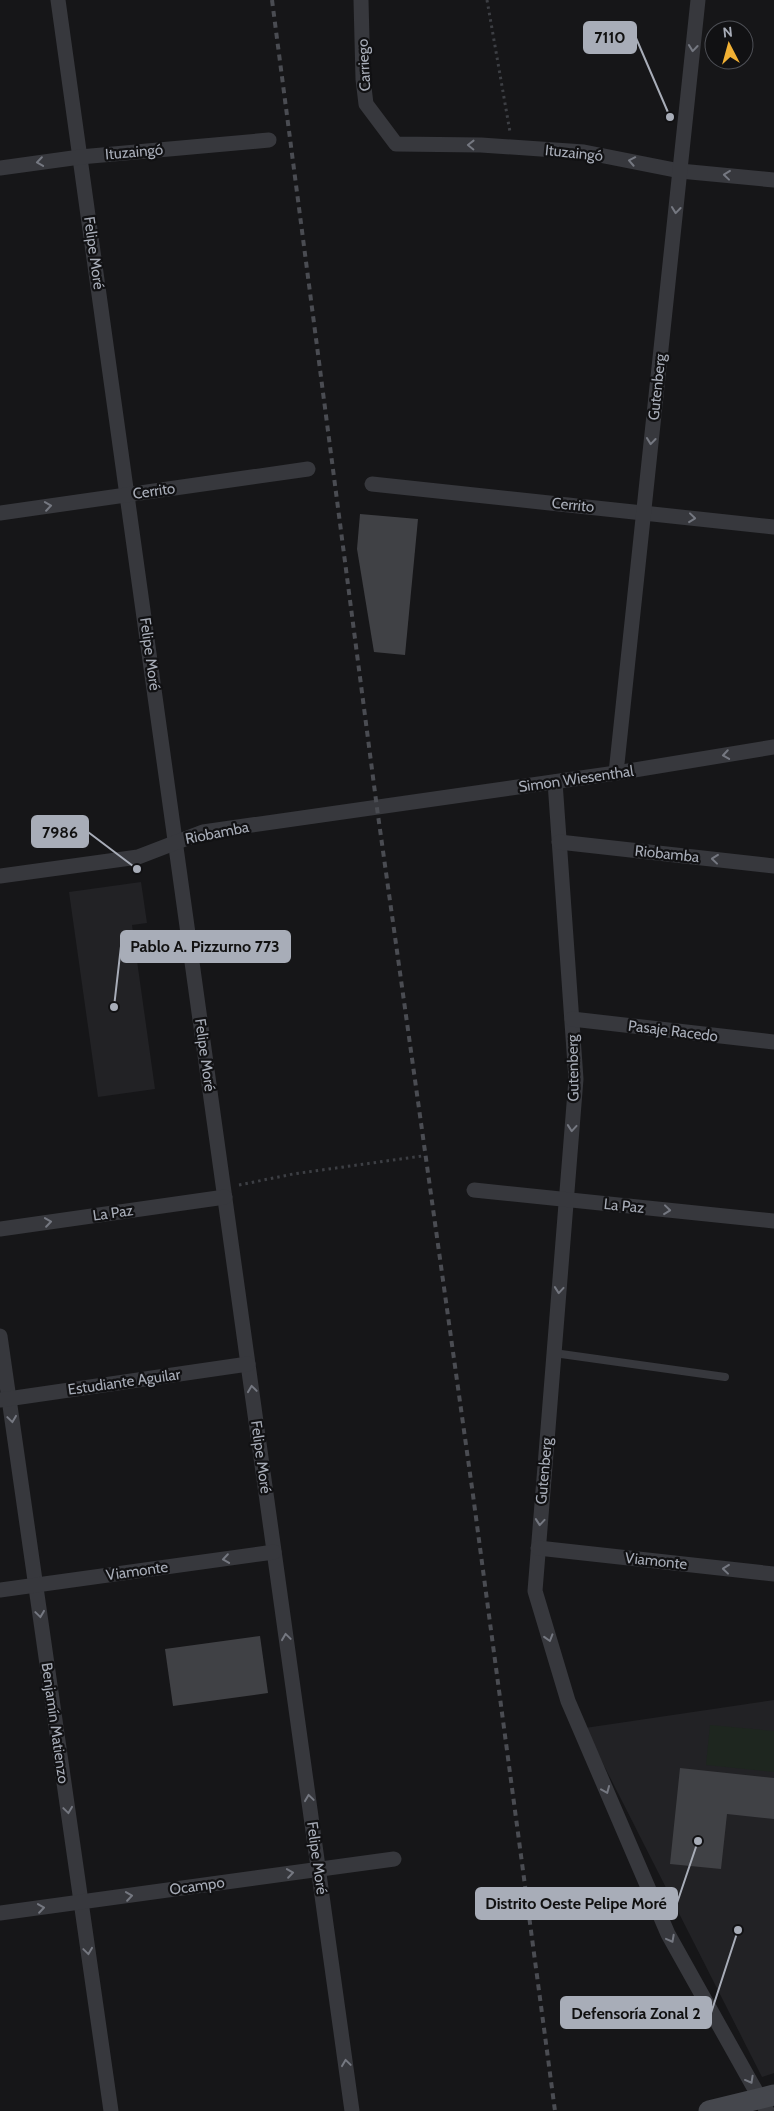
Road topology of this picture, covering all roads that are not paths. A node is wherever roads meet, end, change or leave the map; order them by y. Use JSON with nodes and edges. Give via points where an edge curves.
{"nodes":[{"id":1,"x":58,"y":0,"type":"edge"},
{"id":2,"x":362,"y":0,"type":"edge"},
{"id":3,"x":698,"y":0,"type":"edge"},
{"id":4,"x":381,"y":126,"type":"joint"},
{"id":5,"x":268,"y":140,"type":"dead end"},
{"id":6,"x":80,"y":156,"type":"junction"},
{"id":7,"x":0,"y":168,"type":"edge"},
{"id":8,"x":680,"y":170,"type":"junction"},
{"id":9,"x":774,"y":180,"type":"edge"},
{"id":10,"x":308,"y":469,"type":"dead end"},
{"id":11,"x":372,"y":484,"type":"dead end"},
{"id":12,"x":127,"y":495,"type":"junction"},
{"id":13,"x":0,"y":513,"type":"edge"},
{"id":14,"x":643,"y":513,"type":"junction"},
{"id":15,"x":774,"y":527,"type":"edge"},
{"id":16,"x":774,"y":747,"type":"edge"},
{"id":17,"x":616,"y":773,"type":"junction"},
{"id":18,"x":555,"y":782,"type":"junction"},
{"id":19,"x":377,"y":808,"type":"joint"},
{"id":20,"x":176,"y":841,"type":"junction"},
{"id":21,"x":560,"y":842,"type":"junction"},
{"id":22,"x":774,"y":866,"type":"edge"},
{"id":23,"x":0,"y":876,"type":"edge"},
{"id":24,"x":572,"y":1019,"type":"junction"},
{"id":25,"x":774,"y":1042,"type":"edge"},
{"id":26,"x":474,"y":1190,"type":"dead end"},
{"id":27,"x":224,"y":1193,"type":"junction"},
{"id":28,"x":567,"y":1200,"type":"junction"},
{"id":29,"x":774,"y":1221,"type":"edge"},
{"id":30,"x":0,"y":1229,"type":"edge"},
{"id":31,"x":0,"y":1336,"type":"edge"},
{"id":32,"x":554,"y":1353,"type":"junction"},
{"id":33,"x":248,"y":1364,"type":"junction"},
{"id":34,"x":725,"y":1377,"type":"dead end"},
{"id":35,"x":4,"y":1399,"type":"edge"},
{"id":36,"x":538,"y":1548,"type":"junction"},
{"id":37,"x":274,"y":1552,"type":"junction"},
{"id":38,"x":774,"y":1574,"type":"edge"},
{"id":39,"x":36,"y":1585,"type":"junction"},
{"id":40,"x":0,"y":1590,"type":"edge"},
{"id":41,"x":394,"y":1859,"type":"dead end"},
{"id":42,"x":319,"y":1869,"type":"junction"},
{"id":43,"x":81,"y":1902,"type":"junction"},
{"id":44,"x":0,"y":1914,"type":"edge"},
{"id":45,"x":767,"y":2101,"type":"edge"},
{"id":46,"x":111,"y":2111,"type":"edge"},
{"id":47,"x":352,"y":2111,"type":"edge"},
{"id":48,"x":709,"y":2111,"type":"edge"}],
"edges":[{"from":1,"to":6,"type":"street","name":"Felipe Moré"},
{"from":2,"to":4,"type":"street","name":"Carriego","via":[[366,104]]},
{"from":3,"to":8,"type":"street","name":"Gutenberg","one_way":true},
{"from":8,"to":4,"type":"street","name":"Ituzaingó","one_way":true,"via":[[584,152],[396,144]]},
{"from":5,"to":6,"type":"street","name":"Ituzaingó"},
{"from":6,"to":7,"type":"street","name":"Ituzaingó","one_way":true},
{"from":6,"to":12,"type":"street","name":"Felipe Moré"},
{"from":9,"to":8,"type":"street","name":"Ituzaingó","one_way":true},
{"from":8,"to":14,"type":"street","name":"Gutenberg","one_way":true},
{"from":10,"to":12,"type":"street","name":"Cerrito"},
{"from":11,"to":14,"type":"street","name":"Cerrito"},
{"from":13,"to":12,"type":"street","name":"Cerrito","one_way":true},
{"from":12,"to":20,"type":"street","name":"Felipe Moré"},
{"from":14,"to":15,"type":"street","name":"Cerrito","one_way":true},
{"from":14,"to":17,"type":"street","name":"Gutenberg"},
{"from":16,"to":17,"type":"street","name":"Simon Wiesenthal","one_way":true},
{"from":17,"to":18,"type":"street","name":"Simon Wiesenthal"},
{"from":18,"to":19,"type":"street","name":"Simon Wiesenthal"},
{"from":18,"to":21,"type":"street","name":"Gutenberg"},
{"from":19,"to":20,"type":"street","name":"Riobamba","via":[[203,832]]},
{"from":20,"to":23,"type":"street","name":"Riobamba","via":[[138,857]]},
{"from":20,"to":27,"type":"street","name":"Felipe Moré"},
{"from":22,"to":21,"type":"street","name":"Riobamba","one_way":true},
{"from":21,"to":24,"type":"street","name":"Gutenberg"},
{"from":24,"to":25,"type":"street","name":"Pasaje Racedo"},
{"from":24,"to":28,"type":"street","name":"Gutenberg","one_way":true,"via":[[576,1079]]},
{"from":26,"to":28,"type":"street","name":"La Paz"},
{"from":30,"to":27,"type":"street","name":"La Paz","one_way":true},
{"from":27,"to":33,"type":"street","name":"Felipe Moré"},
{"from":28,"to":29,"type":"street","name":"La Paz","one_way":true},
{"from":28,"to":32,"type":"street","name":"Gutenberg","one_way":true},
{"from":31,"to":35,"type":"street","name":"Benjamín Matienzo"},
{"from":32,"to":34,"type":"lane"},
{"from":32,"to":36,"type":"street","name":"Gutenberg","one_way":true},
{"from":33,"to":35,"type":"street","name":"Estudiante Aguilar"},
{"from":37,"to":33,"type":"street","name":"Felipe Moré","one_way":true},
{"from":35,"to":39,"type":"street","name":"Benjamín Matienzo","one_way":true},
{"from":38,"to":36,"type":"street","name":"Viamonte","one_way":true},
{"from":36,"to":45,"type":"street","name":"Gutenberg","one_way":true,"via":[[535,1591],[568,1701],[668,1934]]},
{"from":37,"to":39,"type":"street","name":"Viamonte","one_way":true},
{"from":42,"to":37,"type":"street","name":"Felipe Moré","one_way":true},
{"from":39,"to":40,"type":"street","name":"Viamonte"},
{"from":39,"to":43,"type":"street","name":"Benjamín Matienzo","one_way":true},
{"from":41,"to":42,"type":"street","name":"Ocampo"},
{"from":43,"to":42,"type":"street","name":"Ocampo","one_way":true},
{"from":47,"to":42,"type":"street","name":"Felipe Moré","one_way":true},
{"from":44,"to":43,"type":"street","name":"Ocampo","one_way":true},
{"from":43,"to":46,"type":"street","name":"Benjamín Matienzo","one_way":true},
{"from":45,"to":48,"type":"main road"}]}
